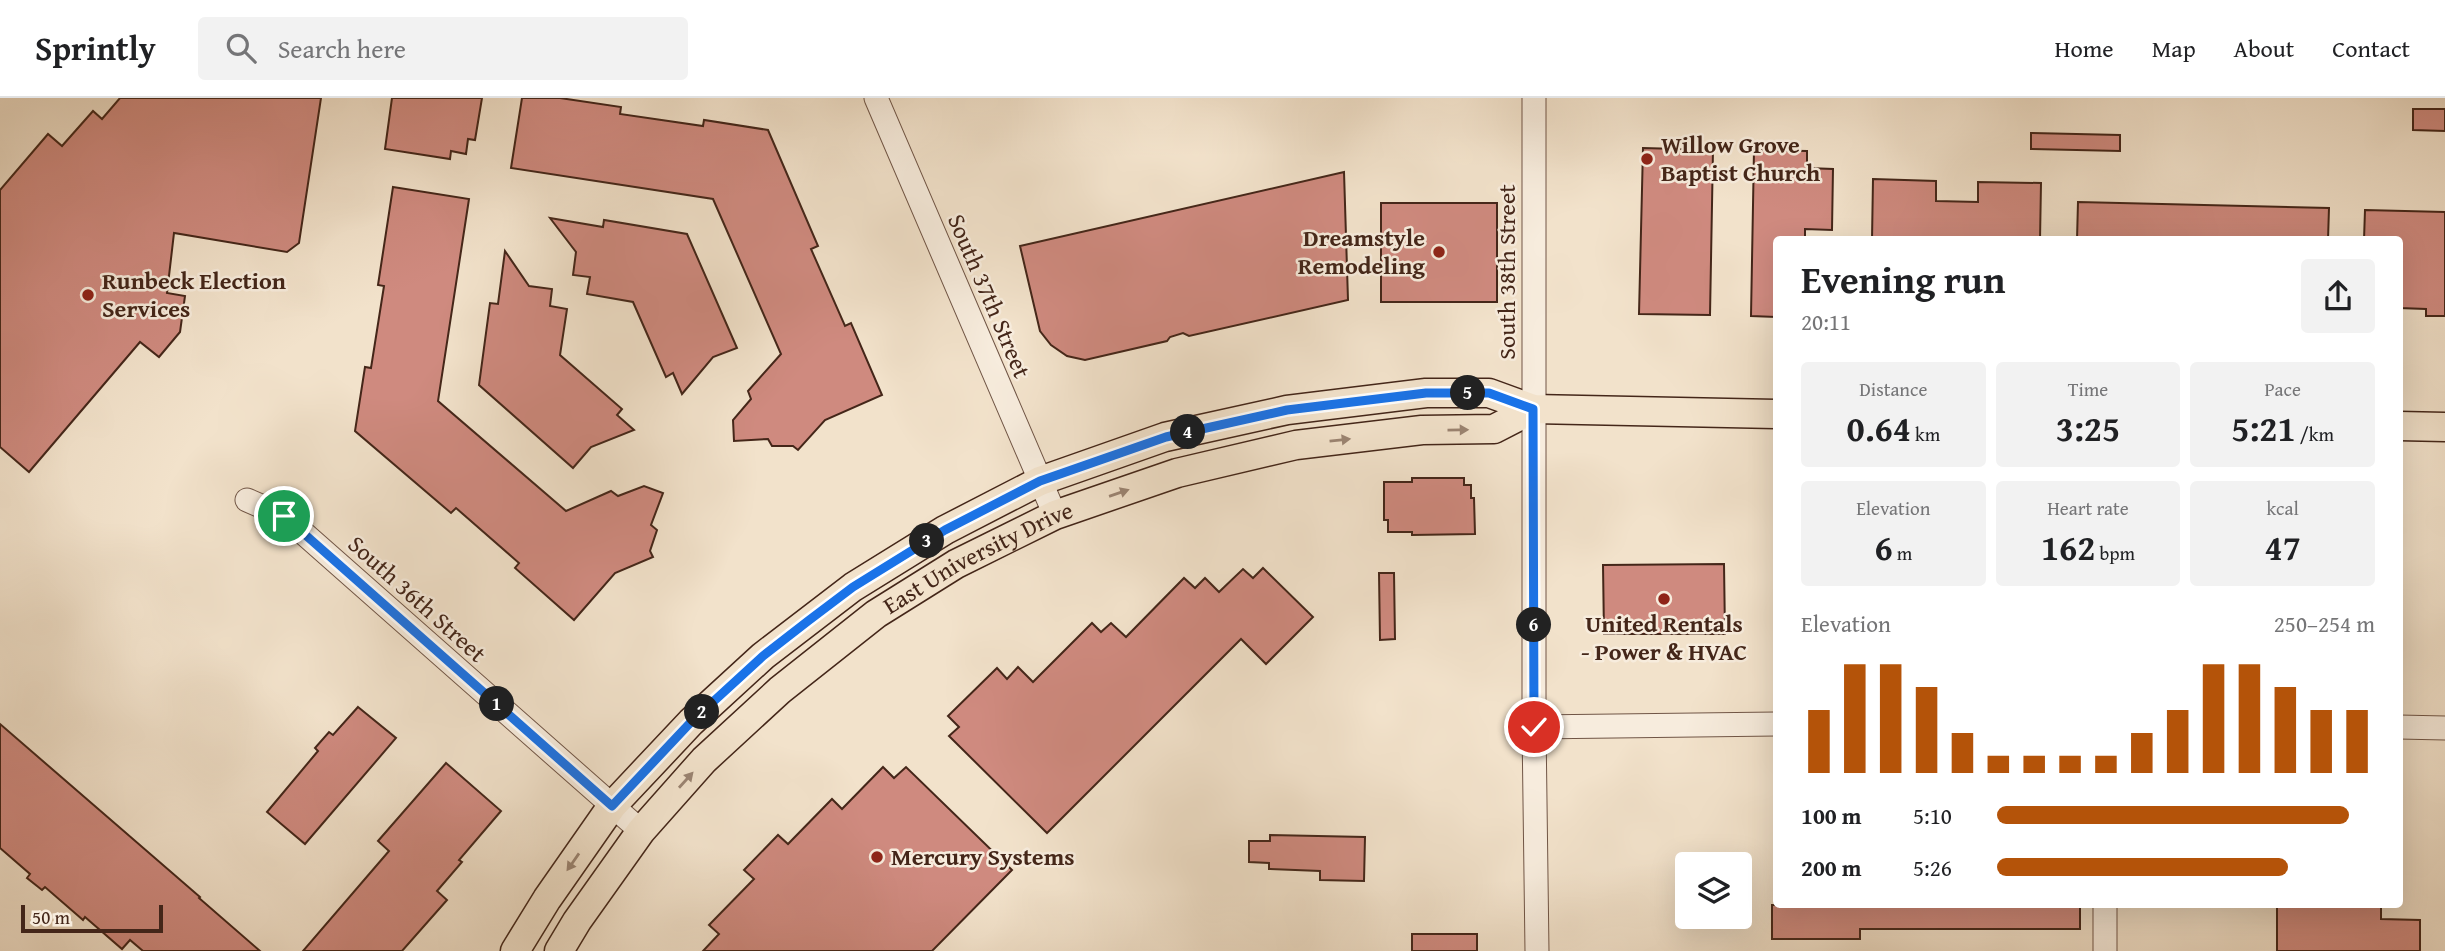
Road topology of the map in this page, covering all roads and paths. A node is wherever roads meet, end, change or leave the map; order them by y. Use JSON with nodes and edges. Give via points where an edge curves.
{"nodes":[{"id":1,"x":876,"y":98,"type":"edge"},
{"id":2,"x":1534,"y":98,"type":"edge"},
{"id":3,"x":1533,"y":409,"type":"junction"},
{"id":4,"x":1773,"y":414,"type":"edge"},
{"id":5,"x":2403,"y":426,"type":"edge"},
{"id":6,"x":2445,"y":427,"type":"edge"},
{"id":7,"x":1040,"y":481,"type":"junction"},
{"id":8,"x":247,"y":500,"type":"dead end"},
{"id":9,"x":1055,"y":515,"type":"junction"},
{"id":10,"x":1773,"y":723,"type":"edge"},
{"id":11,"x":2403,"y":726,"type":"edge"},
{"id":12,"x":1534,"y":727,"type":"junction"},
{"id":13,"x":2445,"y":728,"type":"edge"},
{"id":14,"x":612,"y":806,"type":"junction"},
{"id":15,"x":641,"y":831,"type":"junction"},
{"id":16,"x":2105,"y":908,"type":"edge"},
{"id":17,"x":515,"y":951,"type":"edge"},
{"id":18,"x":559,"y":951,"type":"edge"},
{"id":19,"x":1536,"y":951,"type":"edge"},
{"id":20,"x":2105,"y":951,"type":"edge"}],
"edges":[{"from":1,"to":7,"type":"street","name":"South 37th Street"},
{"from":2,"to":3,"type":"street","name":"South 38th Street"},
{"from":3,"to":4,"type":"main road","name":"East University Drive"},
{"from":3,"to":7,"type":"main road","name":"East University Drive","via":[[1489,393],[1426,393],[1287,410],[1166,437]]},
{"from":9,"to":3,"type":"main road","name":"East University Drive","one_way":true,"via":[[1177,473],[1296,445],[1422,430],[1494,429]]},
{"from":3,"to":12,"type":"street","name":"South 38th Street"},
{"from":5,"to":6,"type":"main road"},
{"from":7,"to":9,"type":"street","name":"South 37th Street"},
{"from":7,"to":14,"type":"main road","name":"East University Drive","via":[[945,530],[833,602],[763,656],[691,722]]},
{"from":8,"to":14,"type":"street","name":"South 36th Street","via":[[284,516]]},
{"from":15,"to":9,"type":"main road","name":"East University Drive","one_way":true,"via":[[704,760],[751,716],[876,614],[956,564]]},
{"from":10,"to":12,"type":"street"},
{"from":11,"to":13,"type":"street"},
{"from":12,"to":19,"type":"street","name":"South 38th Street"},
{"from":14,"to":15,"type":"street","name":"South 36th Street"},
{"from":14,"to":17,"type":"main road","name":"East University Drive","one_way":true},
{"from":15,"to":18,"type":"main road","name":"East University Drive"},
{"from":16,"to":20,"type":"street"}]}
